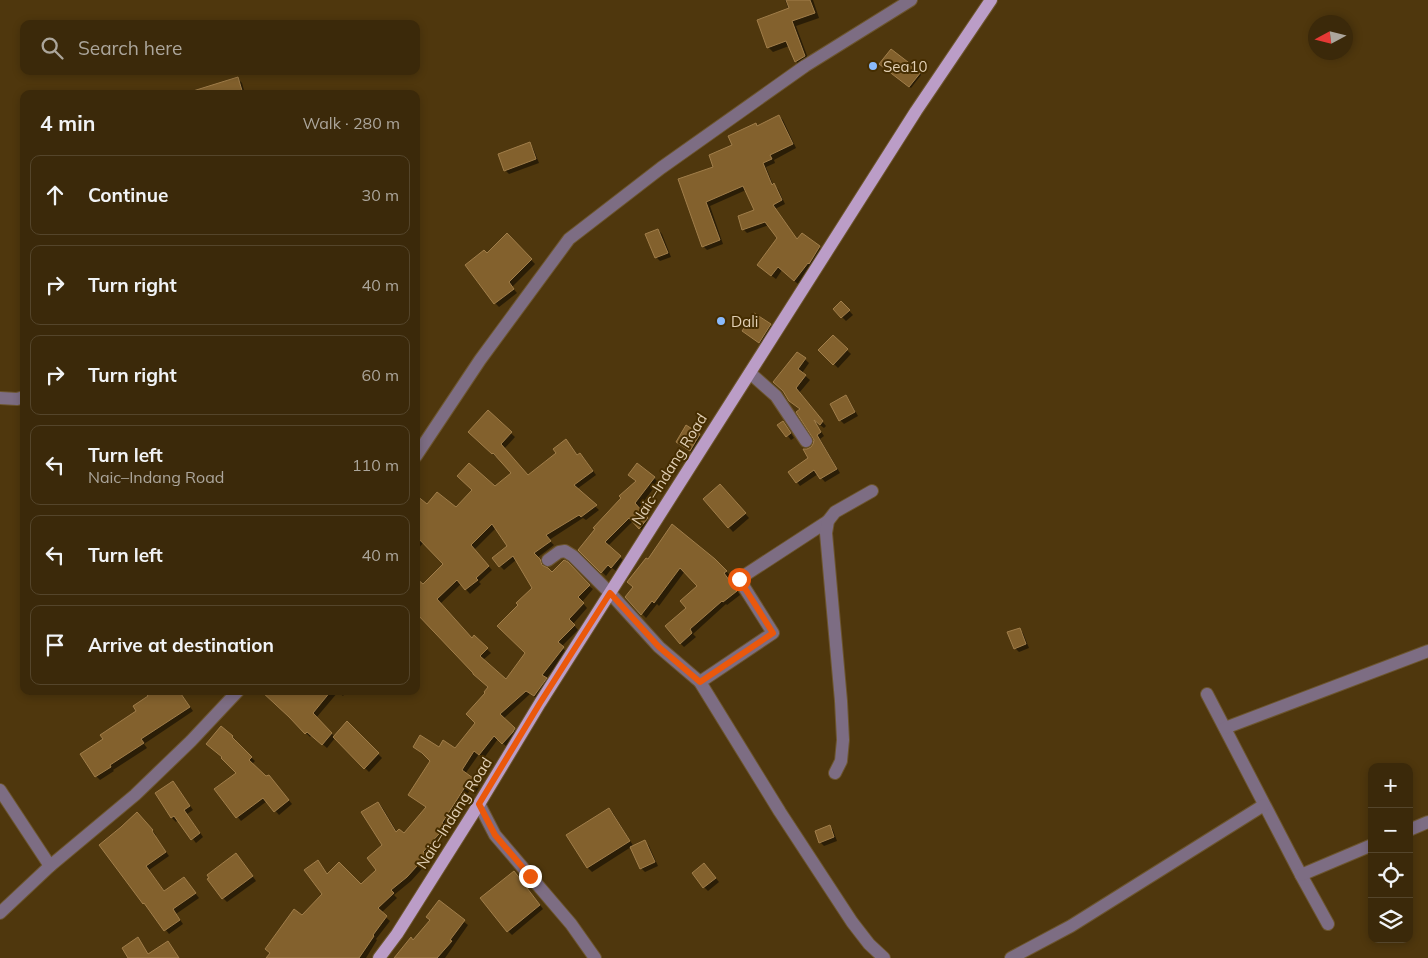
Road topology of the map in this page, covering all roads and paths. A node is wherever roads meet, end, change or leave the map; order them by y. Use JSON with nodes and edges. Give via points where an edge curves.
{"nodes":[{"id":1,"x":911,"y":0,"type":"edge"},
{"id":2,"x":990,"y":0,"type":"edge"},
{"id":3,"x":750,"y":373,"type":"junction"},
{"id":4,"x":0,"y":398,"type":"edge"},
{"id":5,"x":20,"y":398,"type":"edge"},
{"id":6,"x":806,"y":441,"type":"dead end"},
{"id":7,"x":420,"y":450,"type":"edge"},
{"id":8,"x":872,"y":491,"type":"dead end"},
{"id":9,"x":828,"y":521,"type":"junction"},
{"id":10,"x":548,"y":560,"type":"dead end"},
{"id":11,"x":610,"y":593,"type":"junction"},
{"id":12,"x":1428,"y":651,"type":"edge"},
{"id":13,"x":700,"y":682,"type":"junction"},
{"id":14,"x":1207,"y":694,"type":"dead end"},
{"id":15,"x":234,"y":695,"type":"edge"},
{"id":16,"x":1225,"y":728,"type":"junction"},
{"id":17,"x":835,"y":773,"type":"dead end"},
{"id":18,"x":0,"y":790,"type":"edge"},
{"id":19,"x":479,"y":804,"type":"junction"},
{"id":20,"x":1264,"y":805,"type":"junction"},
{"id":21,"x":1428,"y":822,"type":"edge"},
{"id":22,"x":1413,"y":828,"type":"edge"},
{"id":23,"x":1368,"y":847,"type":"edge"},
{"id":24,"x":50,"y":866,"type":"junction"},
{"id":25,"x":1301,"y":874,"type":"junction"},
{"id":26,"x":0,"y":913,"type":"edge"},
{"id":27,"x":1328,"y":924,"type":"dead end"},
{"id":28,"x":379,"y":958,"type":"edge"},
{"id":29,"x":595,"y":958,"type":"edge"},
{"id":30,"x":884,"y":958,"type":"edge"},
{"id":31,"x":1011,"y":958,"type":"edge"}],
"edges":[{"from":1,"to":7,"type":"street","via":[[805,66],[661,168],[569,239],[480,360]]},
{"from":2,"to":3,"type":"main road","name":"Naic–Indang Road"},
{"from":3,"to":6,"type":"street","via":[[776,396]]},
{"from":3,"to":11,"type":"main road","name":"Naic–Indang Road"},
{"from":4,"to":5,"type":"street"},
{"from":8,"to":9,"type":"street","via":[[835,512]]},
{"from":9,"to":13,"type":"street","via":[[739,579],[773,633]]},
{"from":9,"to":17,"type":"street","via":[[826,533],[843,740],[841,761]]},
{"from":10,"to":11,"type":"street","via":[[565,551]]},
{"from":11,"to":13,"type":"street","via":[[659,647]]},
{"from":11,"to":19,"type":"main road","name":"Naic–Indang Road"},
{"from":12,"to":16,"type":"street"},
{"from":13,"to":30,"type":"street","via":[[852,922]]},
{"from":14,"to":16,"type":"street"},
{"from":15,"to":24,"type":"street","via":[[135,795]]},
{"from":16,"to":20,"type":"street"},
{"from":18,"to":24,"type":"street"},
{"from":19,"to":28,"type":"main road","name":"Naic–Indang Road"},
{"from":19,"to":29,"type":"street","via":[[495,835],[572,924]]},
{"from":20,"to":25,"type":"street"},
{"from":20,"to":31,"type":"street","via":[[1071,926]]},
{"from":21,"to":22,"type":"street"},
{"from":23,"to":25,"type":"street"},
{"from":24,"to":26,"type":"street"},
{"from":25,"to":27,"type":"street"}]}
